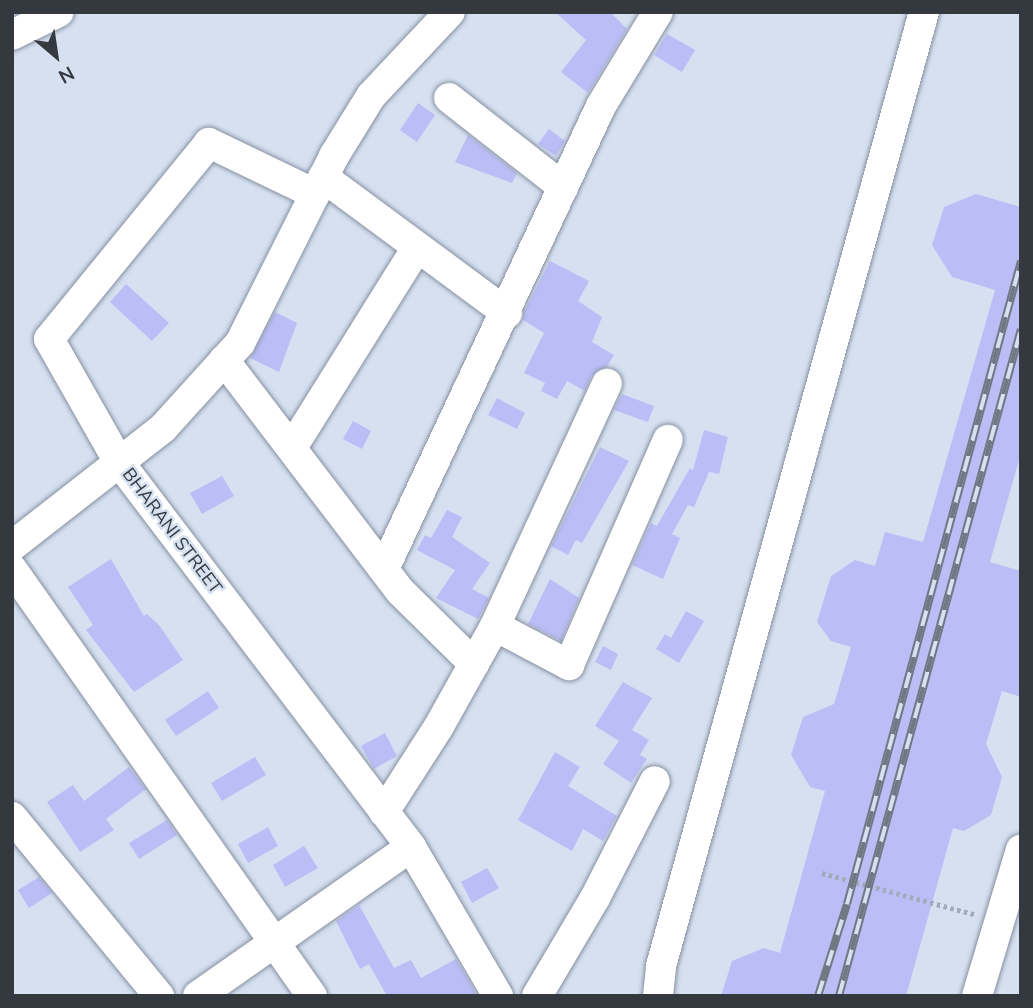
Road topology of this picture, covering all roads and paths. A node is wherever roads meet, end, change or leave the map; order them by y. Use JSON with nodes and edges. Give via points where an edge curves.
{"nodes":[{"id":1,"x":59,"y":12,"type":"edge"},
{"id":2,"x":450,"y":12,"type":"edge"},
{"id":3,"x":658,"y":12,"type":"edge"},
{"id":4,"x":924,"y":12,"type":"edge"},
{"id":5,"x":12,"y":35,"type":"edge"},
{"id":6,"x":449,"y":99,"type":"dead end"},
{"id":7,"x":319,"y":186,"type":"junction"},
{"id":8,"x":563,"y":187,"type":"junction"},
{"id":9,"x":416,"y":248,"type":"junction"},
{"id":10,"x":507,"y":313,"type":"junction"},
{"id":11,"x":224,"y":360,"type":"junction"},
{"id":12,"x":607,"y":384,"type":"dead end"},
{"id":13,"x":668,"y":440,"type":"dead end"},
{"id":14,"x":293,"y":446,"type":"junction"},
{"id":15,"x":119,"y":462,"type":"junction"},
{"id":16,"x":12,"y":546,"type":"edge"},
{"id":17,"x":12,"y":569,"type":"edge"},
{"id":18,"x":384,"y":569,"type":"junction"},
{"id":19,"x":495,"y":626,"type":"junction"},
{"id":20,"x":474,"y":664,"type":"junction"},
{"id":21,"x":655,"y":780,"type":"dead end"},
{"id":22,"x":384,"y":812,"type":"junction"},
{"id":23,"x":12,"y":817,"type":"edge"},
{"id":24,"x":411,"y":847,"type":"junction"},
{"id":25,"x":1021,"y":849,"type":"edge"},
{"id":26,"x":822,"y":873,"type":"dead end"},
{"id":27,"x":1011,"y":921,"type":"edge"},
{"id":28,"x":274,"y":943,"type":"junction"},
{"id":29,"x":159,"y":996,"type":"edge"},
{"id":30,"x":198,"y":996,"type":"edge"},
{"id":31,"x":312,"y":996,"type":"edge"},
{"id":32,"x":498,"y":996,"type":"edge"},
{"id":33,"x":537,"y":996,"type":"edge"},
{"id":34,"x":658,"y":996,"type":"edge"},
{"id":35,"x":977,"y":996,"type":"edge"},
{"id":36,"x":999,"y":996,"type":"edge"}],
"edges":[{"from":1,"to":5,"type":"street"},
{"from":2,"to":7,"type":"street","name":"BHARANI STREET","via":[[370,96]]},
{"from":3,"to":8,"type":"street","via":[[601,106]]},
{"from":4,"to":34,"type":"street","via":[[661,966]]},
{"from":6,"to":8,"type":"street"},
{"from":7,"to":9,"type":"street"},
{"from":7,"to":11,"type":"street","name":"BHARANI STREET","via":[[240,343]]},
{"from":7,"to":15,"type":"street","via":[[209,143],[50,339]]},
{"from":8,"to":10,"type":"street"},
{"from":9,"to":10,"type":"street"},
{"from":9,"to":14,"type":"street"},
{"from":10,"to":18,"type":"street"},
{"from":11,"to":14,"type":"street"},
{"from":11,"to":15,"type":"street","name":"BHARANI STREET","via":[[163,428]]},
{"from":12,"to":19,"type":"street"},
{"from":13,"to":19,"type":"street","via":[[569,664]]},
{"from":14,"to":18,"type":"street"},
{"from":15,"to":16,"type":"street"},
{"from":15,"to":22,"type":"street","name":"BHARANI STREET"},
{"from":17,"to":28,"type":"street"},
{"from":18,"to":20,"type":"street"},
{"from":19,"to":20,"type":"street"},
{"from":20,"to":22,"type":"street"},
{"from":21,"to":33,"type":"street","via":[[595,898]]},
{"from":22,"to":24,"type":"street","name":"BHARANI STREET"},
{"from":23,"to":29,"type":"street"},
{"from":24,"to":28,"type":"street"},
{"from":24,"to":32,"type":"street","name":"BHARANI STREET"},
{"from":25,"to":27,"type":"street"},
{"from":26,"to":27,"type":"path"},
{"from":27,"to":35,"type":"street"},
{"from":27,"to":36,"type":"street"},
{"from":28,"to":30,"type":"street"},
{"from":28,"to":31,"type":"street"}]}
